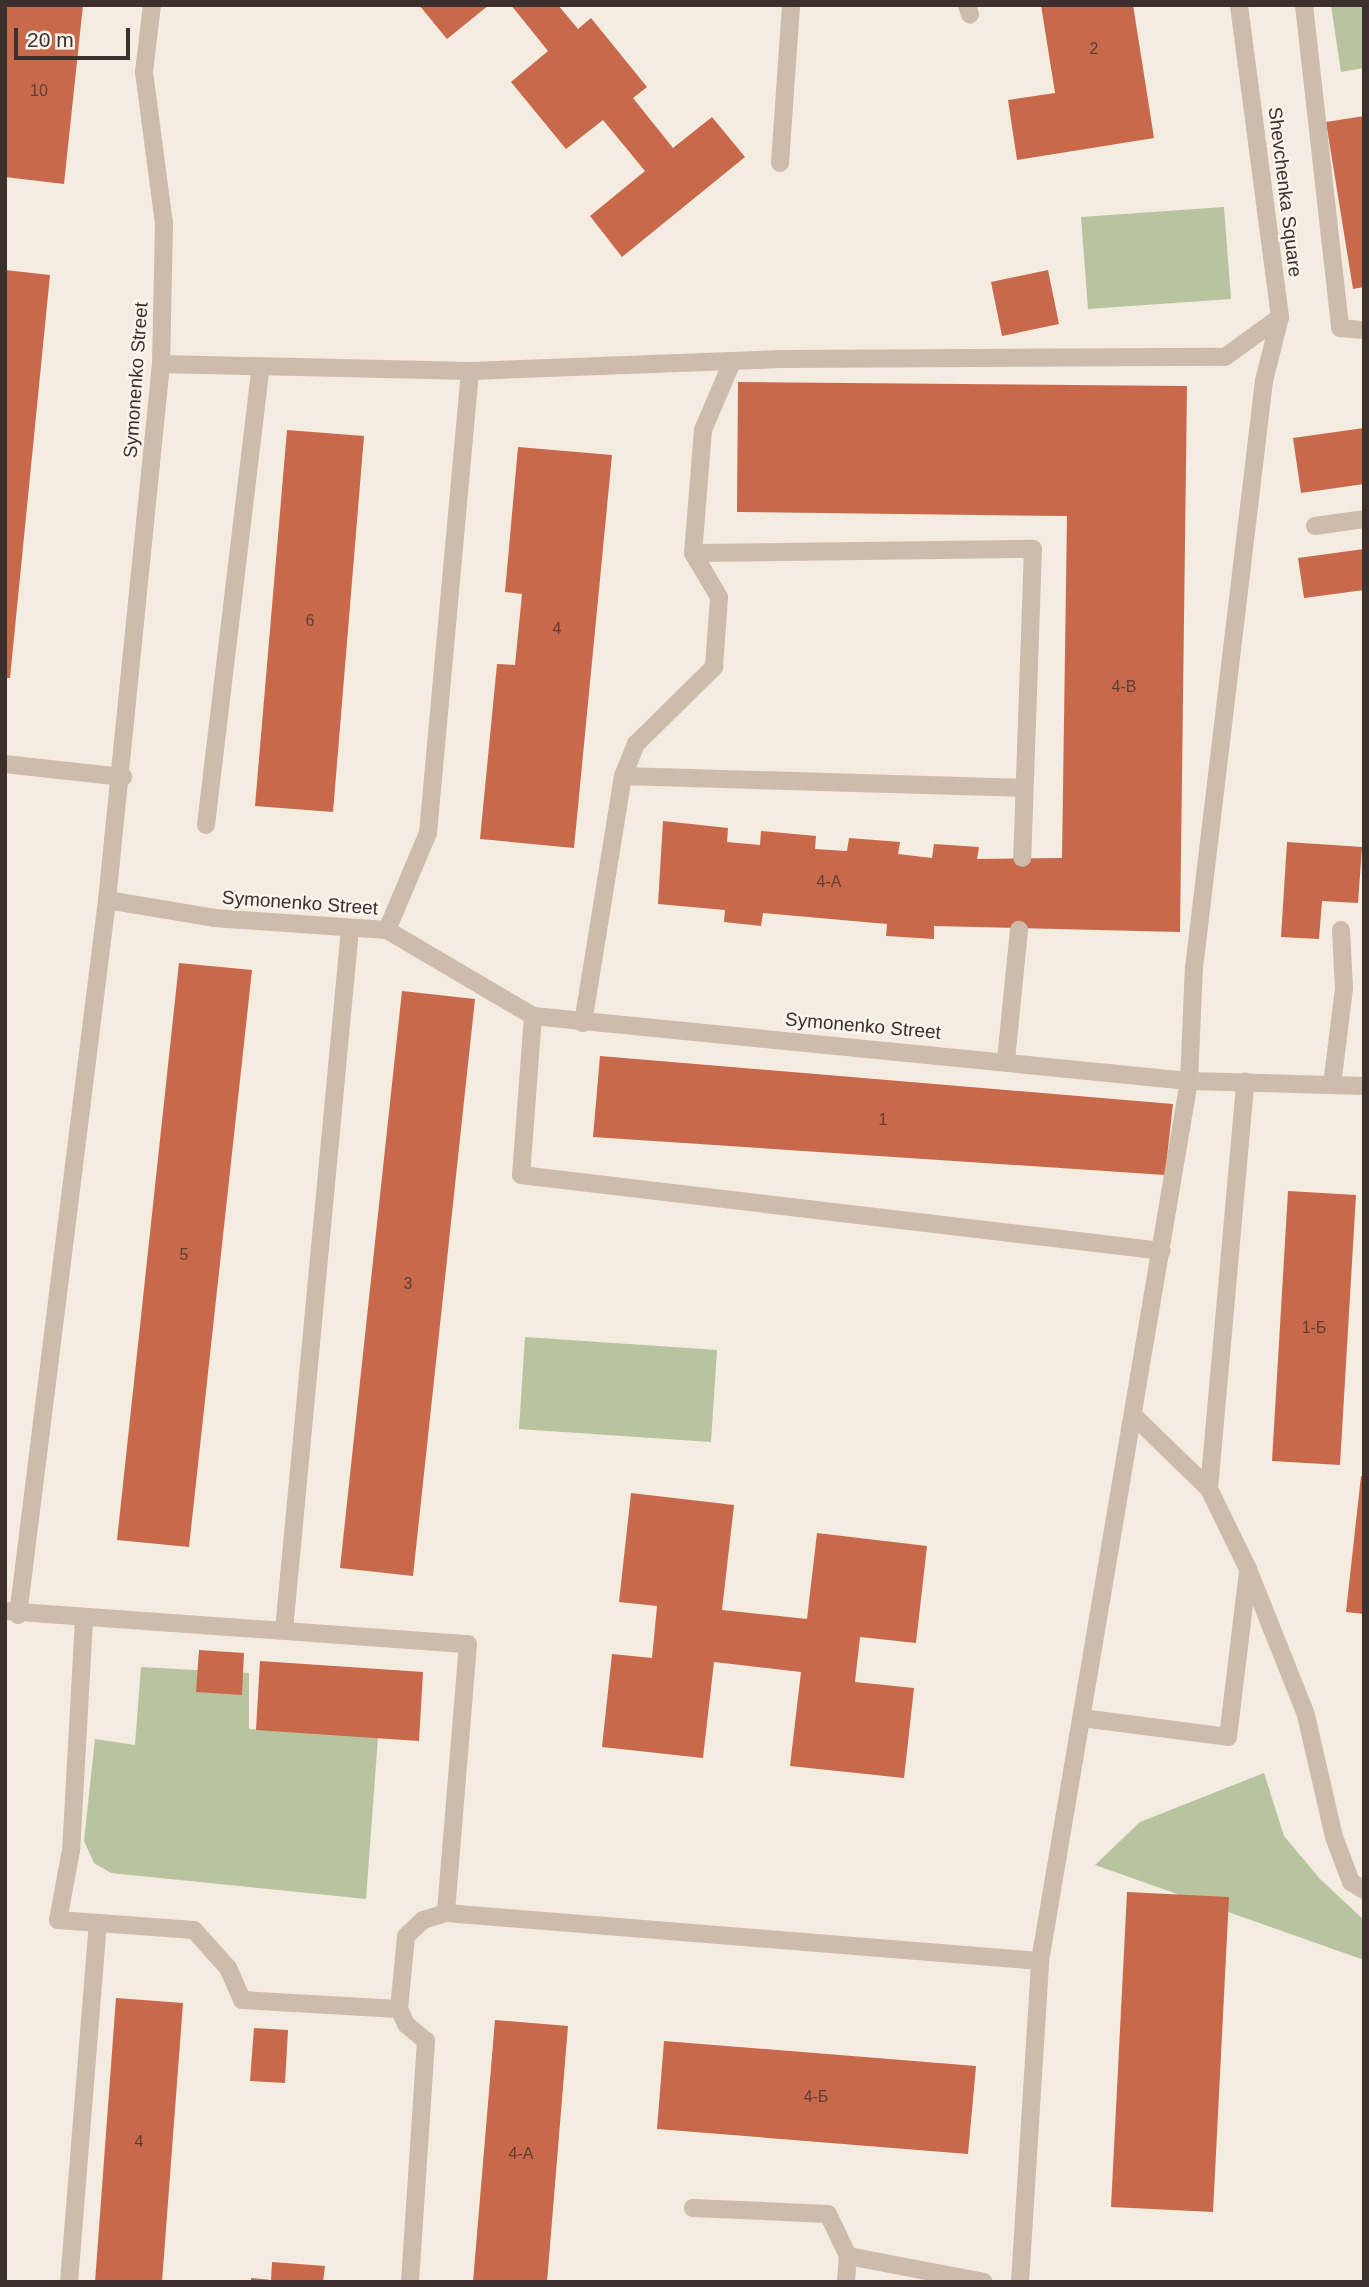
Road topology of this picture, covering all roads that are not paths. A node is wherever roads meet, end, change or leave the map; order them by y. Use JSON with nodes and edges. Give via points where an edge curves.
{"nodes":[{"id":1,"x":152,"y":5,"type":"edge"},
{"id":2,"x":791,"y":5,"type":"edge"},
{"id":3,"x":1239,"y":5,"type":"edge"},
{"id":4,"x":1304,"y":5,"type":"edge"},
{"id":5,"x":780,"y":163,"type":"dead end"},
{"id":6,"x":1280,"y":317,"type":"junction"},
{"id":7,"x":1364,"y":330,"type":"edge"},
{"id":8,"x":732,"y":362,"type":"junction"},
{"id":9,"x":161,"y":364,"type":"junction"},
{"id":10,"x":261,"y":367,"type":"junction"},
{"id":11,"x":470,"y":372,"type":"junction"},
{"id":12,"x":1364,"y":519,"type":"edge"},
{"id":13,"x":1315,"y":526,"type":"dead end"},
{"id":14,"x":693,"y":553,"type":"junction"},
{"id":15,"x":5,"y":764,"type":"edge"},
{"id":16,"x":623,"y":776,"type":"junction"},
{"id":17,"x":122,"y":777,"type":"junction"},
{"id":18,"x":1024,"y":788,"type":"junction"},
{"id":19,"x":206,"y":825,"type":"dead end"},
{"id":20,"x":1022,"y":858,"type":"dead end"},
{"id":21,"x":107,"y":900,"type":"junction"},
{"id":22,"x":350,"y":929,"type":"junction"},
{"id":23,"x":387,"y":930,"type":"junction"},
{"id":24,"x":1019,"y":930,"type":"dead end"},
{"id":25,"x":1341,"y":930,"type":"dead end"},
{"id":26,"x":533,"y":1016,"type":"junction"},
{"id":27,"x":583,"y":1023,"type":"junction"},
{"id":28,"x":1006,"y":1060,"type":"junction"},
{"id":29,"x":1189,"y":1081,"type":"junction"},
{"id":30,"x":1245,"y":1082,"type":"junction"},
{"id":31,"x":1332,"y":1085,"type":"junction"},
{"id":32,"x":1364,"y":1086,"type":"edge"},
{"id":33,"x":1162,"y":1251,"type":"junction"},
{"id":34,"x":1135,"y":1417,"type":"junction"},
{"id":35,"x":1209,"y":1489,"type":"junction"},
{"id":36,"x":1248,"y":1569,"type":"junction"},
{"id":37,"x":11,"y":1613,"type":"edge"},
{"id":38,"x":84,"y":1620,"type":"junction"},
{"id":39,"x":284,"y":1630,"type":"junction"},
{"id":40,"x":1082,"y":1718,"type":"junction"},
{"id":41,"x":1364,"y":1890,"type":"edge"},
{"id":42,"x":446,"y":1913,"type":"junction"},
{"id":43,"x":98,"y":1924,"type":"junction"},
{"id":44,"x":1040,"y":1961,"type":"junction"},
{"id":45,"x":399,"y":2009,"type":"junction"},
{"id":46,"x":693,"y":2208,"type":"dead end"},
{"id":47,"x":848,"y":2256,"type":"junction"},
{"id":48,"x":69,"y":2282,"type":"edge"},
{"id":49,"x":410,"y":2282,"type":"edge"},
{"id":50,"x":846,"y":2282,"type":"edge"},
{"id":51,"x":984,"y":2282,"type":"edge"},
{"id":52,"x":1020,"y":2282,"type":"edge"}],
"edges":[{"from":1,"to":9,"type":"street","name":"Symonenko Street","via":[[144,72],[164,223]]},
{"from":2,"to":5,"type":"street"},
{"from":3,"to":6,"type":"street","name":"Shevchenka Square"},
{"from":4,"to":7,"type":"street","via":[[1340,328]]},
{"from":6,"to":8,"type":"street","via":[[1225,357]]},
{"from":6,"to":29,"type":"street","via":[[1264,381],[1195,954]]},
{"from":8,"to":11,"type":"street"},
{"from":8,"to":14,"type":"street","via":[[703,430]]},
{"from":9,"to":10,"type":"street"},
{"from":9,"to":17,"type":"street","name":"Symonenko Street"},
{"from":10,"to":11,"type":"street"},
{"from":10,"to":19,"type":"street"},
{"from":11,"to":23,"type":"street","via":[[428,833]]},
{"from":12,"to":13,"type":"street"},
{"from":14,"to":16,"type":"street","via":[[719,597],[714,667],[636,744]]},
{"from":14,"to":18,"type":"street","via":[[1033,549]]},
{"from":15,"to":17,"type":"street"},
{"from":16,"to":18,"type":"street"},
{"from":16,"to":27,"type":"street"},
{"from":17,"to":21,"type":"street","name":"Symonenko Street"},
{"from":18,"to":20,"type":"street"},
{"from":21,"to":22,"type":"street","name":"Symonenko Street","via":[[214,918]]},
{"from":21,"to":37,"type":"street"},
{"from":22,"to":23,"type":"street","name":"Symonenko Street"},
{"from":22,"to":39,"type":"street"},
{"from":23,"to":26,"type":"street","name":"Symonenko Street"},
{"from":24,"to":28,"type":"street"},
{"from":25,"to":31,"type":"street","via":[[1343,988]]},
{"from":26,"to":27,"type":"street","name":"Symonenko Street"},
{"from":26,"to":33,"type":"street","via":[[522,1175]]},
{"from":27,"to":28,"type":"street","name":"Symonenko Street"},
{"from":28,"to":29,"type":"street","name":"Symonenko Street"},
{"from":29,"to":30,"type":"street","name":"Symonenko Street"},
{"from":29,"to":33,"type":"street"},
{"from":30,"to":31,"type":"street","name":"Symonenko Street"},
{"from":30,"to":35,"type":"street"},
{"from":31,"to":32,"type":"street","name":"Symonenko Street"},
{"from":33,"to":34,"type":"street"},
{"from":34,"to":35,"type":"street"},
{"from":34,"to":40,"type":"street"},
{"from":35,"to":36,"type":"street"},
{"from":36,"to":40,"type":"street","via":[[1228,1737]]},
{"from":36,"to":41,"type":"street","via":[[1306,1715],[1334,1837],[1351,1882]]},
{"from":37,"to":38,"type":"street"},
{"from":38,"to":39,"type":"street"},
{"from":38,"to":43,"type":"street","via":[[71,1850],[58,1920]]},
{"from":39,"to":42,"type":"street","via":[[468,1644]]},
{"from":40,"to":44,"type":"street"},
{"from":42,"to":44,"type":"street"},
{"from":42,"to":45,"type":"street","via":[[423,1920],[407,1936]]},
{"from":43,"to":45,"type":"street","via":[[194,1930],[228,1968],[242,2000]]},
{"from":43,"to":48,"type":"street"},
{"from":44,"to":52,"type":"street"},
{"from":45,"to":49,"type":"street","via":[[406,2024],[426,2041]]},
{"from":46,"to":47,"type":"street","via":[[828,2214]]},
{"from":47,"to":50,"type":"street"},
{"from":47,"to":51,"type":"street"}]}
